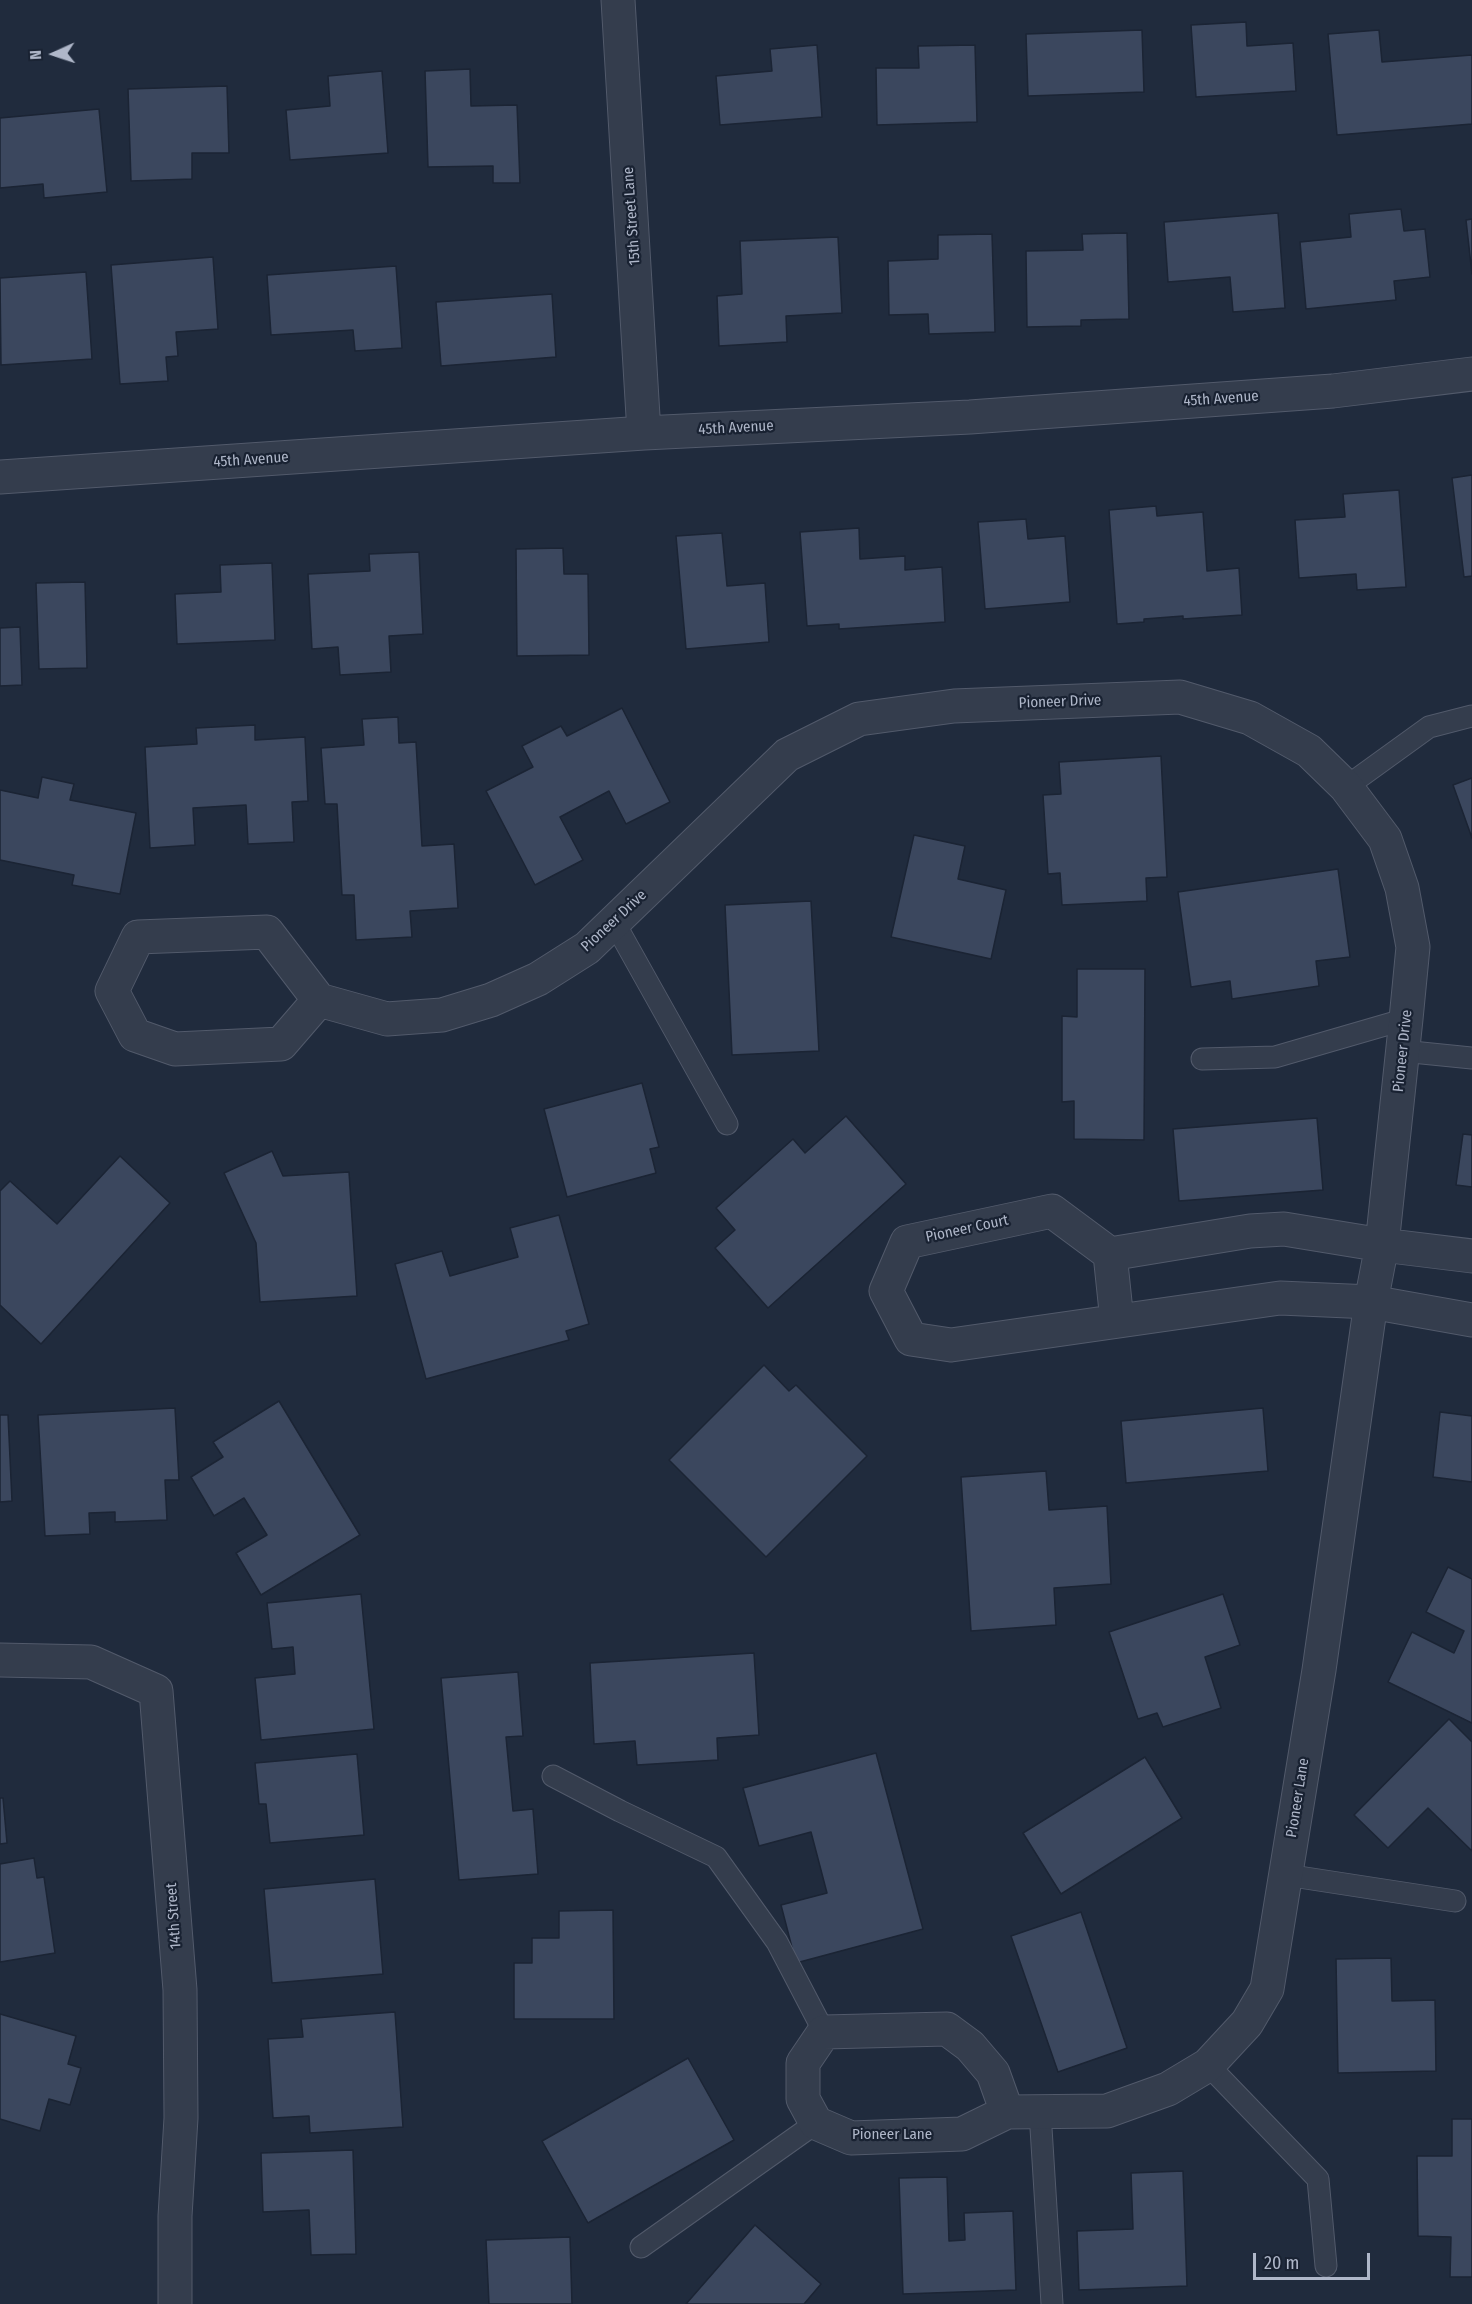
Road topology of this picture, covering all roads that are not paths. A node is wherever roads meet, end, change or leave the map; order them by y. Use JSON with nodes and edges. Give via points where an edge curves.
{"nodes":[{"id":1,"x":618,"y":0,"type":"edge"},
{"id":2,"x":1472,"y":374,"type":"edge"},
{"id":3,"x":644,"y":433,"type":"junction"},
{"id":4,"x":0,"y":477,"type":"edge"},
{"id":5,"x":1472,"y":716,"type":"edge"},
{"id":6,"x":1346,"y":787,"type":"junction"},
{"id":7,"x":614,"y":922,"type":"junction"},
{"id":8,"x":319,"y":1000,"type":"junction"},
{"id":9,"x":1404,"y":1035,"type":"junction"},
{"id":10,"x":1472,"y":1058,"type":"edge"},
{"id":11,"x":1202,"y":1059,"type":"dead end"},
{"id":12,"x":727,"y":1124,"type":"dead end"},
{"id":13,"x":1382,"y":1245,"type":"junction"},
{"id":14,"x":1110,"y":1254,"type":"junction"},
{"id":15,"x":1472,"y":1256,"type":"edge"},
{"id":16,"x":1371,"y":1302,"type":"junction"},
{"id":17,"x":1472,"y":1320,"type":"edge"},
{"id":18,"x":1116,"y":1321,"type":"junction"},
{"id":19,"x":0,"y":1660,"type":"edge"},
{"id":20,"x":553,"y":1776,"type":"dead end"},
{"id":21,"x":1286,"y":1875,"type":"junction"},
{"id":22,"x":1455,"y":1901,"type":"dead end"},
{"id":23,"x":824,"y":2032,"type":"junction"},
{"id":24,"x":1208,"y":2065,"type":"junction"},
{"id":25,"x":1007,"y":2112,"type":"junction"},
{"id":26,"x":1040,"y":2112,"type":"junction"},
{"id":27,"x":816,"y":2123,"type":"junction"},
{"id":28,"x":641,"y":2247,"type":"dead end"},
{"id":29,"x":1326,"y":2266,"type":"dead end"},
{"id":30,"x":176,"y":2304,"type":"edge"},
{"id":31,"x":1052,"y":2304,"type":"edge"}],
"edges":[{"from":1,"to":3,"type":"street","name":"15th Street Lane"},
{"from":2,"to":3,"type":"street","name":"45th Avenue","via":[[1322,392],[970,417]]},
{"from":3,"to":4,"type":"street","name":"45th Avenue"},
{"from":5,"to":6,"type":"lane","via":[[1429,727]]},
{"from":6,"to":7,"type":"street","name":"Pioneer Drive","via":[[1309,751],[1250,718],[1179,697],[954,706],[859,719],[787,755]]},
{"from":6,"to":9,"type":"street","name":"Pioneer Drive","via":[[1385,839],[1402,888],[1413,947]]},
{"from":7,"to":8,"type":"street","name":"Pioneer Drive","via":[[587,948],[538,979],[491,1000],[442,1015],[387,1018]]},
{"from":7,"to":12,"type":"lane"},
{"from":8,"to":8,"type":"street","via":[[267,932],[138,936],[112,991],[135,1035],[175,1050],[281,1044]]},
{"from":9,"to":10,"type":"lane"},
{"from":9,"to":11,"type":"lane","via":[[1275,1057]]},
{"from":9,"to":13,"type":"street","name":"Pioneer Drive"},
{"from":13,"to":14,"type":"street","via":[[1284,1229]]},
{"from":13,"to":15,"type":"street"},
{"from":13,"to":16,"type":"street","name":"Pioneer Drive"},
{"from":14,"to":18,"type":"street"},
{"from":14,"to":18,"type":"street","name":"Pioneer Court","via":[[1052,1210],[907,1242],[886,1291],[911,1339],[951,1345]]},
{"from":16,"to":17,"type":"street","name":"Pioneer Court"},
{"from":16,"to":18,"type":"street","name":"Pioneer Court","via":[[1280,1298]]},
{"from":16,"to":21,"type":"street","name":"Pioneer Lane"},
{"from":19,"to":30,"type":"street","name":"14th Street","via":[[91,1662],[156,1691],[180,1990]]},
{"from":20,"to":23,"type":"lane","via":[[716,1857],[777,1942]]},
{"from":21,"to":22,"type":"lane"},
{"from":21,"to":24,"type":"street","name":"Pioneer Lane","via":[[1267,1989],[1247,2023]]},
{"from":23,"to":25,"type":"street","via":[[947,2029],[970,2046],[993,2073]]},
{"from":23,"to":27,"type":"street","via":[[803,2063],[803,2099]]},
{"from":24,"to":26,"type":"street","name":"Pioneer Lane","via":[[1168,2089],[1107,2111]]},
{"from":24,"to":29,"type":"lane","via":[[1318,2179]]},
{"from":25,"to":26,"type":"street","name":"Pioneer Lane"},
{"from":25,"to":27,"type":"street","name":"Pioneer Lane","via":[[962,2134],[851,2138]]},
{"from":26,"to":31,"type":"lane"},
{"from":27,"to":28,"type":"lane"}]}
